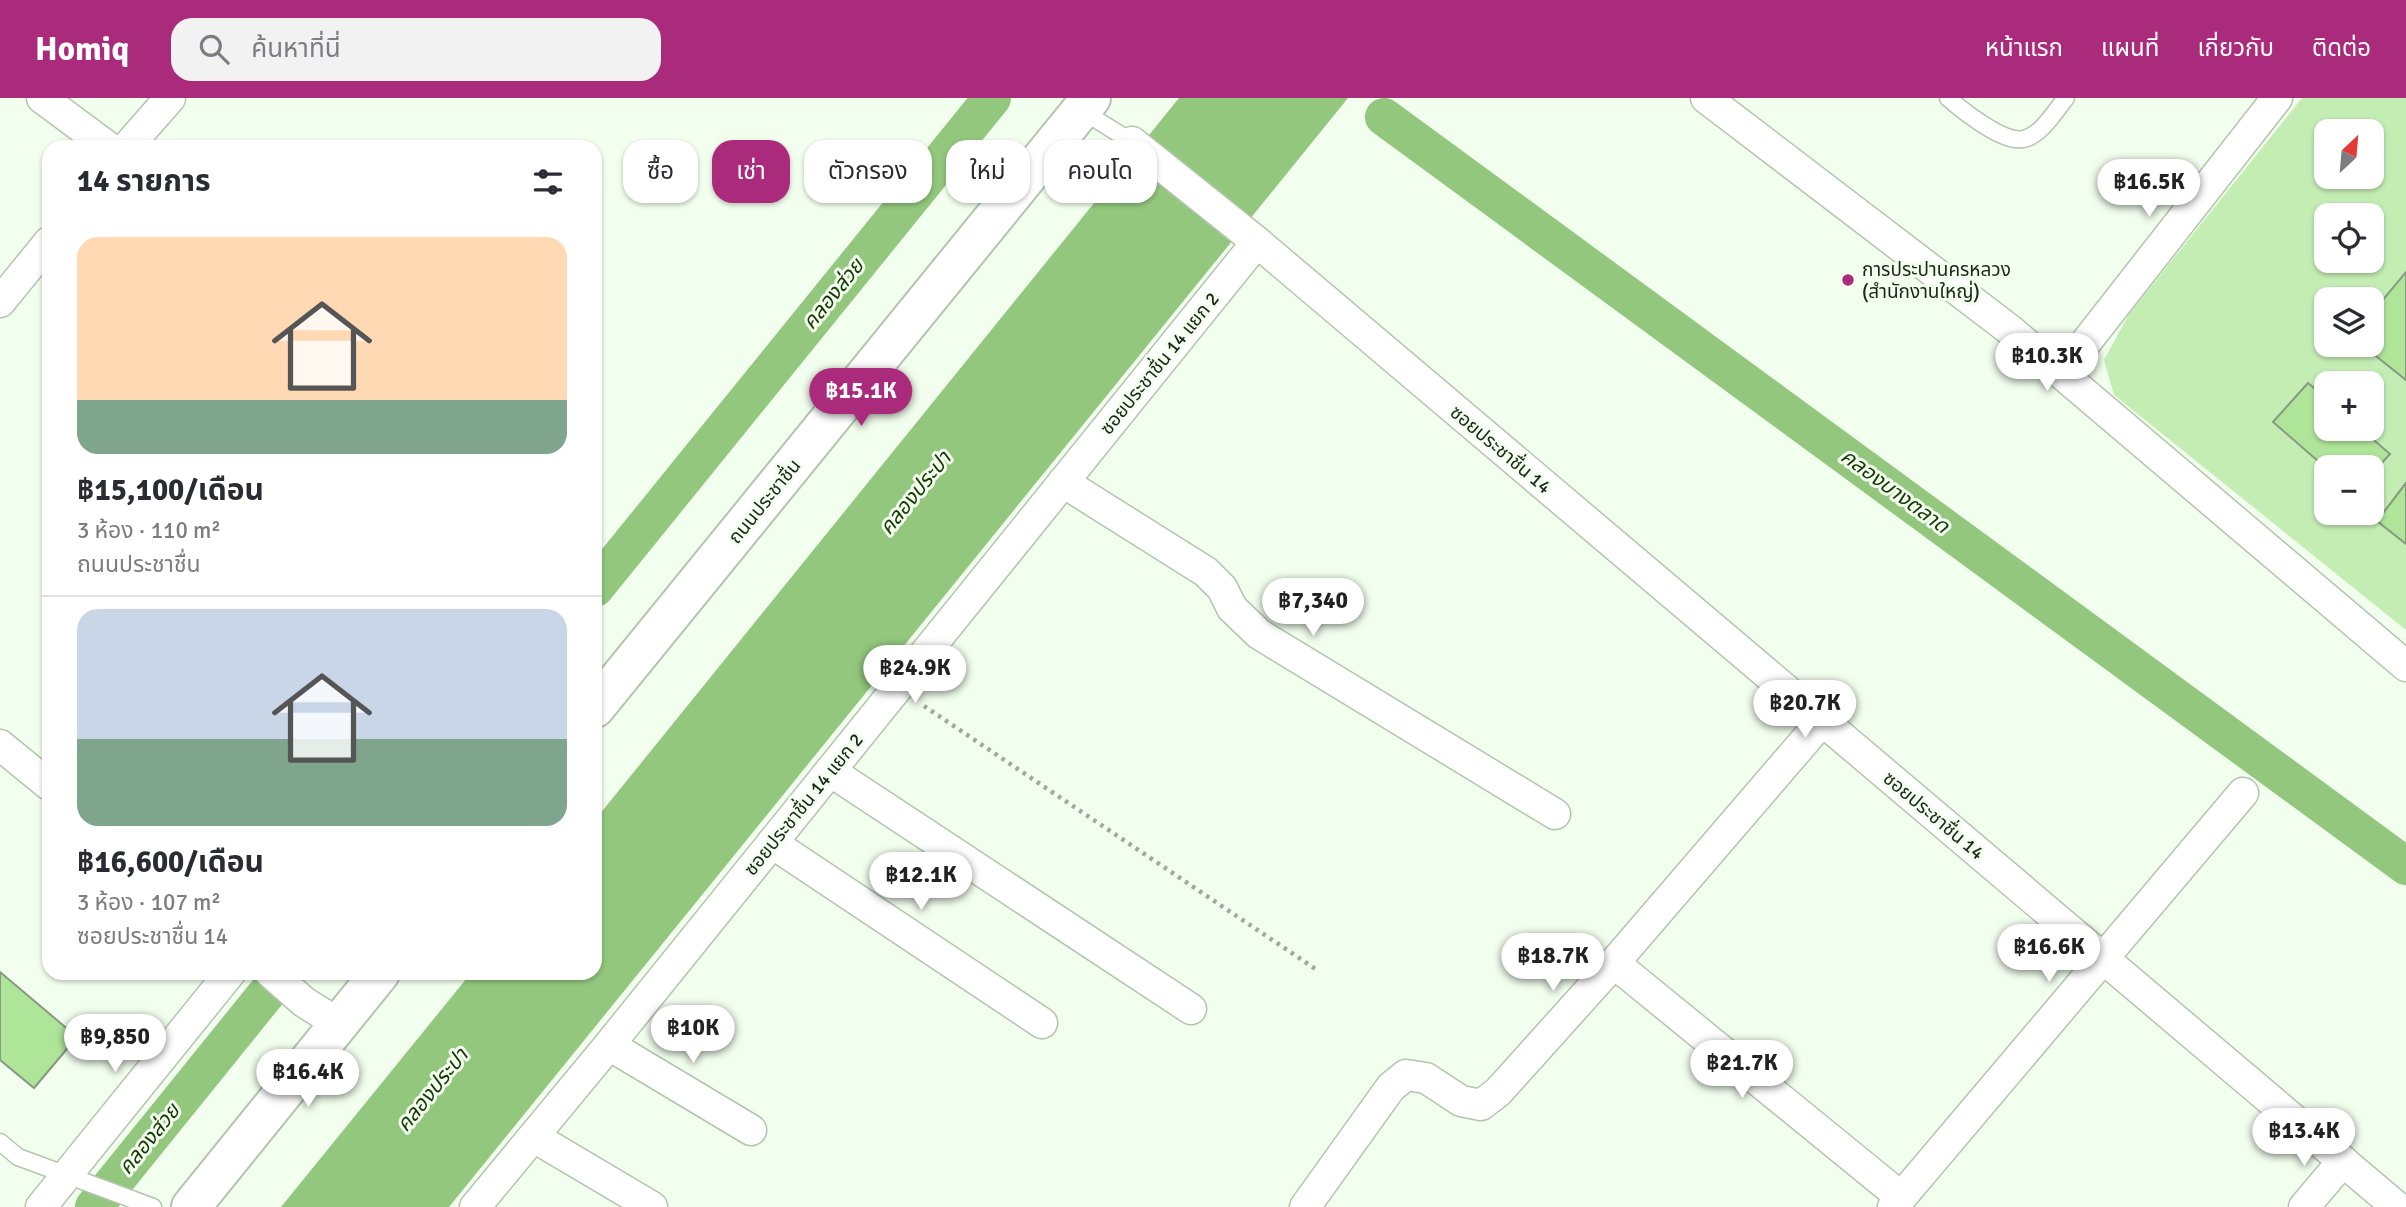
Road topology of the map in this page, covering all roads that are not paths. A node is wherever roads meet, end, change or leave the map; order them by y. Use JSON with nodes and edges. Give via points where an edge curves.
{"nodes":[{"id":1,"x":42,"y":98,"type":"edge"},
{"id":2,"x":170,"y":98,"type":"edge"},
{"id":3,"x":1706,"y":98,"type":"edge"},
{"id":4,"x":1948,"y":98,"type":"edge"},
{"id":5,"x":2066,"y":98,"type":"edge"},
{"id":6,"x":2277,"y":98,"type":"edge"},
{"id":7,"x":1077,"y":102,"type":"edge"},
{"id":8,"x":99,"y":140,"type":"edge"},
{"id":9,"x":133,"y":140,"type":"edge"},
{"id":10,"x":1129,"y":140,"type":"edge"},
{"id":11,"x":1157,"y":162,"type":"edge"},
{"id":12,"x":1252,"y":237,"type":"junction"},
{"id":13,"x":42,"y":251,"type":"edge"},
{"id":14,"x":0,"y":302,"type":"edge"},
{"id":15,"x":2062,"y":373,"type":"junction"},
{"id":16,"x":1063,"y":482,"type":"junction"},
{"id":17,"x":2406,"y":666,"type":"edge"},
{"id":18,"x":602,"y":699,"type":"edge"},
{"id":19,"x":1822,"y":721,"type":"junction"},
{"id":20,"x":0,"y":745,"type":"edge"},
{"id":21,"x":830,"y":771,"type":"junction"},
{"id":22,"x":42,"y":779,"type":"edge"},
{"id":23,"x":2243,"y":793,"type":"dead end"},
{"id":24,"x":1555,"y":814,"type":"dead end"},
{"id":25,"x":772,"y":843,"type":"junction"},
{"id":26,"x":2103,"y":958,"type":"junction"},
{"id":27,"x":1614,"y":963,"type":"junction"},
{"id":28,"x":225,"y":980,"type":"edge"},
{"id":29,"x":279,"y":980,"type":"edge"},
{"id":30,"x":374,"y":980,"type":"edge"},
{"id":31,"x":1191,"y":1010,"type":"dead end"},
{"id":32,"x":1042,"y":1023,"type":"dead end"},
{"id":33,"x":339,"y":1024,"type":"junction"},
{"id":34,"x":609,"y":1045,"type":"junction"},
{"id":35,"x":751,"y":1130,"type":"dead end"},
{"id":36,"x":534,"y":1138,"type":"junction"},
{"id":37,"x":0,"y":1142,"type":"edge"},
{"id":38,"x":2343,"y":1161,"type":"junction"},
{"id":39,"x":79,"y":1179,"type":"junction"},
{"id":40,"x":1897,"y":1202,"type":"edge"},
{"id":41,"x":41,"y":1207,"type":"edge"},
{"id":42,"x":153,"y":1207,"type":"edge"},
{"id":43,"x":191,"y":1207,"type":"edge"},
{"id":44,"x":475,"y":1207,"type":"edge"},
{"id":45,"x":652,"y":1207,"type":"edge"},
{"id":46,"x":1305,"y":1207,"type":"edge"},
{"id":47,"x":2304,"y":1207,"type":"edge"},
{"id":48,"x":2397,"y":1207,"type":"edge"}],
"edges":[{"from":1,"to":8,"type":"street"},
{"from":2,"to":9,"type":"street"},
{"from":3,"to":15,"type":"street"},
{"from":4,"to":5,"type":"lane","via":[[2006,137],[2024,139]]},
{"from":6,"to":15,"type":"street"},
{"from":7,"to":10,"type":"lane"},
{"from":7,"to":18,"type":"main road","name":"ถนนประชาชื่น"},
{"from":11,"to":12,"type":"street","name":"ซอยประชาชื่น 14"},
{"from":12,"to":16,"type":"street","name":"ซอยประชาชื่น 14 แยก 2"},
{"from":12,"to":19,"type":"street","name":"ซอยประชาชื่น 14"},
{"from":13,"to":14,"type":"street"},
{"from":15,"to":17,"type":"street"},
{"from":16,"to":21,"type":"street","name":"ซอยประชาชื่น 14 แยก 2"},
{"from":16,"to":24,"type":"street","via":[[1206,572],[1222,588],[1232,608],[1259,634]]},
{"from":19,"to":26,"type":"street","name":"ซอยประชาชื่น 14"},
{"from":19,"to":27,"type":"street"},
{"from":20,"to":22,"type":"street"},
{"from":21,"to":25,"type":"street","name":"ซอยประชาชื่น 14 แยก 2"},
{"from":21,"to":31,"type":"street"},
{"from":23,"to":26,"type":"street"},
{"from":25,"to":32,"type":"street"},
{"from":25,"to":34,"type":"street","name":"ซอยประชาชื่น 14 แยก 2"},
{"from":26,"to":38,"type":"street","name":"ซอยประชาชื่น 14"},
{"from":26,"to":40,"type":"street"},
{"from":27,"to":40,"type":"street"},
{"from":27,"to":46,"type":"street","via":[[1498,1092],[1480,1105],[1461,1101],[1426,1078],[1406,1075],[1391,1087]]},
{"from":28,"to":39,"type":"street"},
{"from":29,"to":33,"type":"street"},
{"from":30,"to":33,"type":"main road"},
{"from":33,"to":43,"type":"main road"},
{"from":34,"to":35,"type":"street"},
{"from":34,"to":36,"type":"street","name":"ซอยประชาชื่น 14 แยก 2"},
{"from":36,"to":44,"type":"street","name":"ซอยประชาชื่น 14 แยก 2"},
{"from":36,"to":45,"type":"street"},
{"from":37,"to":39,"type":"lane","via":[[18,1157]]},
{"from":38,"to":47,"type":"street"},
{"from":38,"to":48,"type":"street","name":"ซอยประชาชื่น 14"},
{"from":39,"to":41,"type":"street"},
{"from":39,"to":42,"type":"lane"}]}
